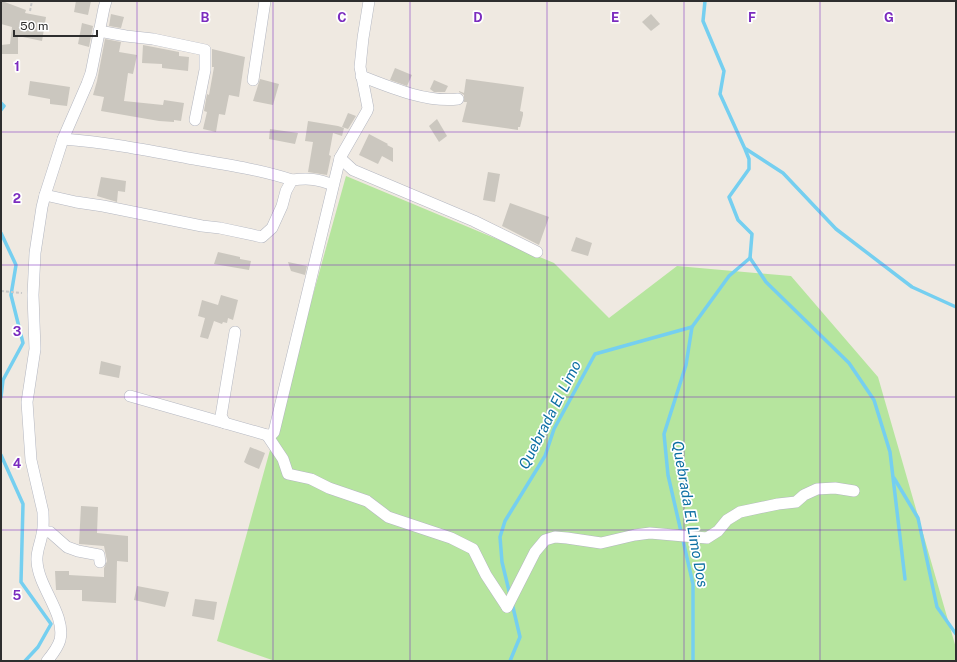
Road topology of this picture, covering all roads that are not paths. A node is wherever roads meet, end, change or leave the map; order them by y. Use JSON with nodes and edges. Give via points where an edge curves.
{"nodes":[{"id":1,"x":106,"y":1,"type":"edge"},
{"id":2,"x":265,"y":1,"type":"edge"},
{"id":3,"x":369,"y":1,"type":"edge"},
{"id":4,"x":99,"y":31,"type":"junction"},
{"id":5,"x":361,"y":76,"type":"junction"},
{"id":6,"x":253,"y":80,"type":"dead end"},
{"id":7,"x":458,"y":99,"type":"dead end"},
{"id":8,"x":195,"y":120,"type":"dead end"},
{"id":9,"x":63,"y":139,"type":"junction"},
{"id":10,"x":340,"y":158,"type":"junction"},
{"id":11,"x":292,"y":180,"type":"junction"},
{"id":12,"x":333,"y":185,"type":"junction"},
{"id":13,"x":45,"y":195,"type":"junction"},
{"id":14,"x":537,"y":252,"type":"dead end"},
{"id":15,"x":235,"y":332,"type":"dead end"},
{"id":16,"x":130,"y":396,"type":"dead end"},
{"id":17,"x":225,"y":423,"type":"junction"},
{"id":18,"x":267,"y":435,"type":"junction"},
{"id":19,"x":854,"y":491,"type":"dead end"},
{"id":20,"x":43,"y":532,"type":"junction"},
{"id":21,"x":100,"y":562,"type":"dead end"},
{"id":22,"x":47,"y":661,"type":"edge"}],
"edges":[{"from":1,"to":4,"type":"street"},
{"from":2,"to":6,"type":"street"},
{"from":3,"to":5,"type":"street","via":[[361,53]]},
{"from":4,"to":8,"type":"street","via":[[153,38],[205,50],[205,70]]},
{"from":4,"to":9,"type":"street","via":[[91,73]]},
{"from":5,"to":7,"type":"street","via":[[399,91],[447,101]]},
{"from":5,"to":10,"type":"street","via":[[368,102],[367,111]]},
{"from":9,"to":11,"type":"street","via":[[268,172]]},
{"from":9,"to":13,"type":"street"},
{"from":10,"to":12,"type":"street"},
{"from":10,"to":14,"type":"street","via":[[353,170],[474,221]]},
{"from":11,"to":12,"type":"street","via":[[306,178]]},
{"from":11,"to":13,"type":"street","via":[[272,228],[262,236]]},
{"from":12,"to":18,"type":"street","via":[[274,432]]},
{"from":13,"to":20,"type":"street","via":[[35,253],[35,349],[27,402],[31,460],[43,512]]},
{"from":15,"to":17,"type":"street","via":[[221,416]]},
{"from":16,"to":17,"type":"street"},
{"from":17,"to":18,"type":"street"},
{"from":18,"to":19,"type":"street","via":[[283,459],[288,474],[311,479],[367,501],[388,517],[451,538],[473,549],[486,576],[507,607],[535,552],[544,540],[567,538],[601,543],[650,533],[707,538],[740,512],[796,502],[817,489]]},
{"from":20,"to":21,"type":"street","via":[[50,532],[67,546],[78,551],[99,555]]},
{"from":20,"to":22,"type":"street","via":[[36,560],[38,572],[58,619],[60,630],[60,640]]}]}
